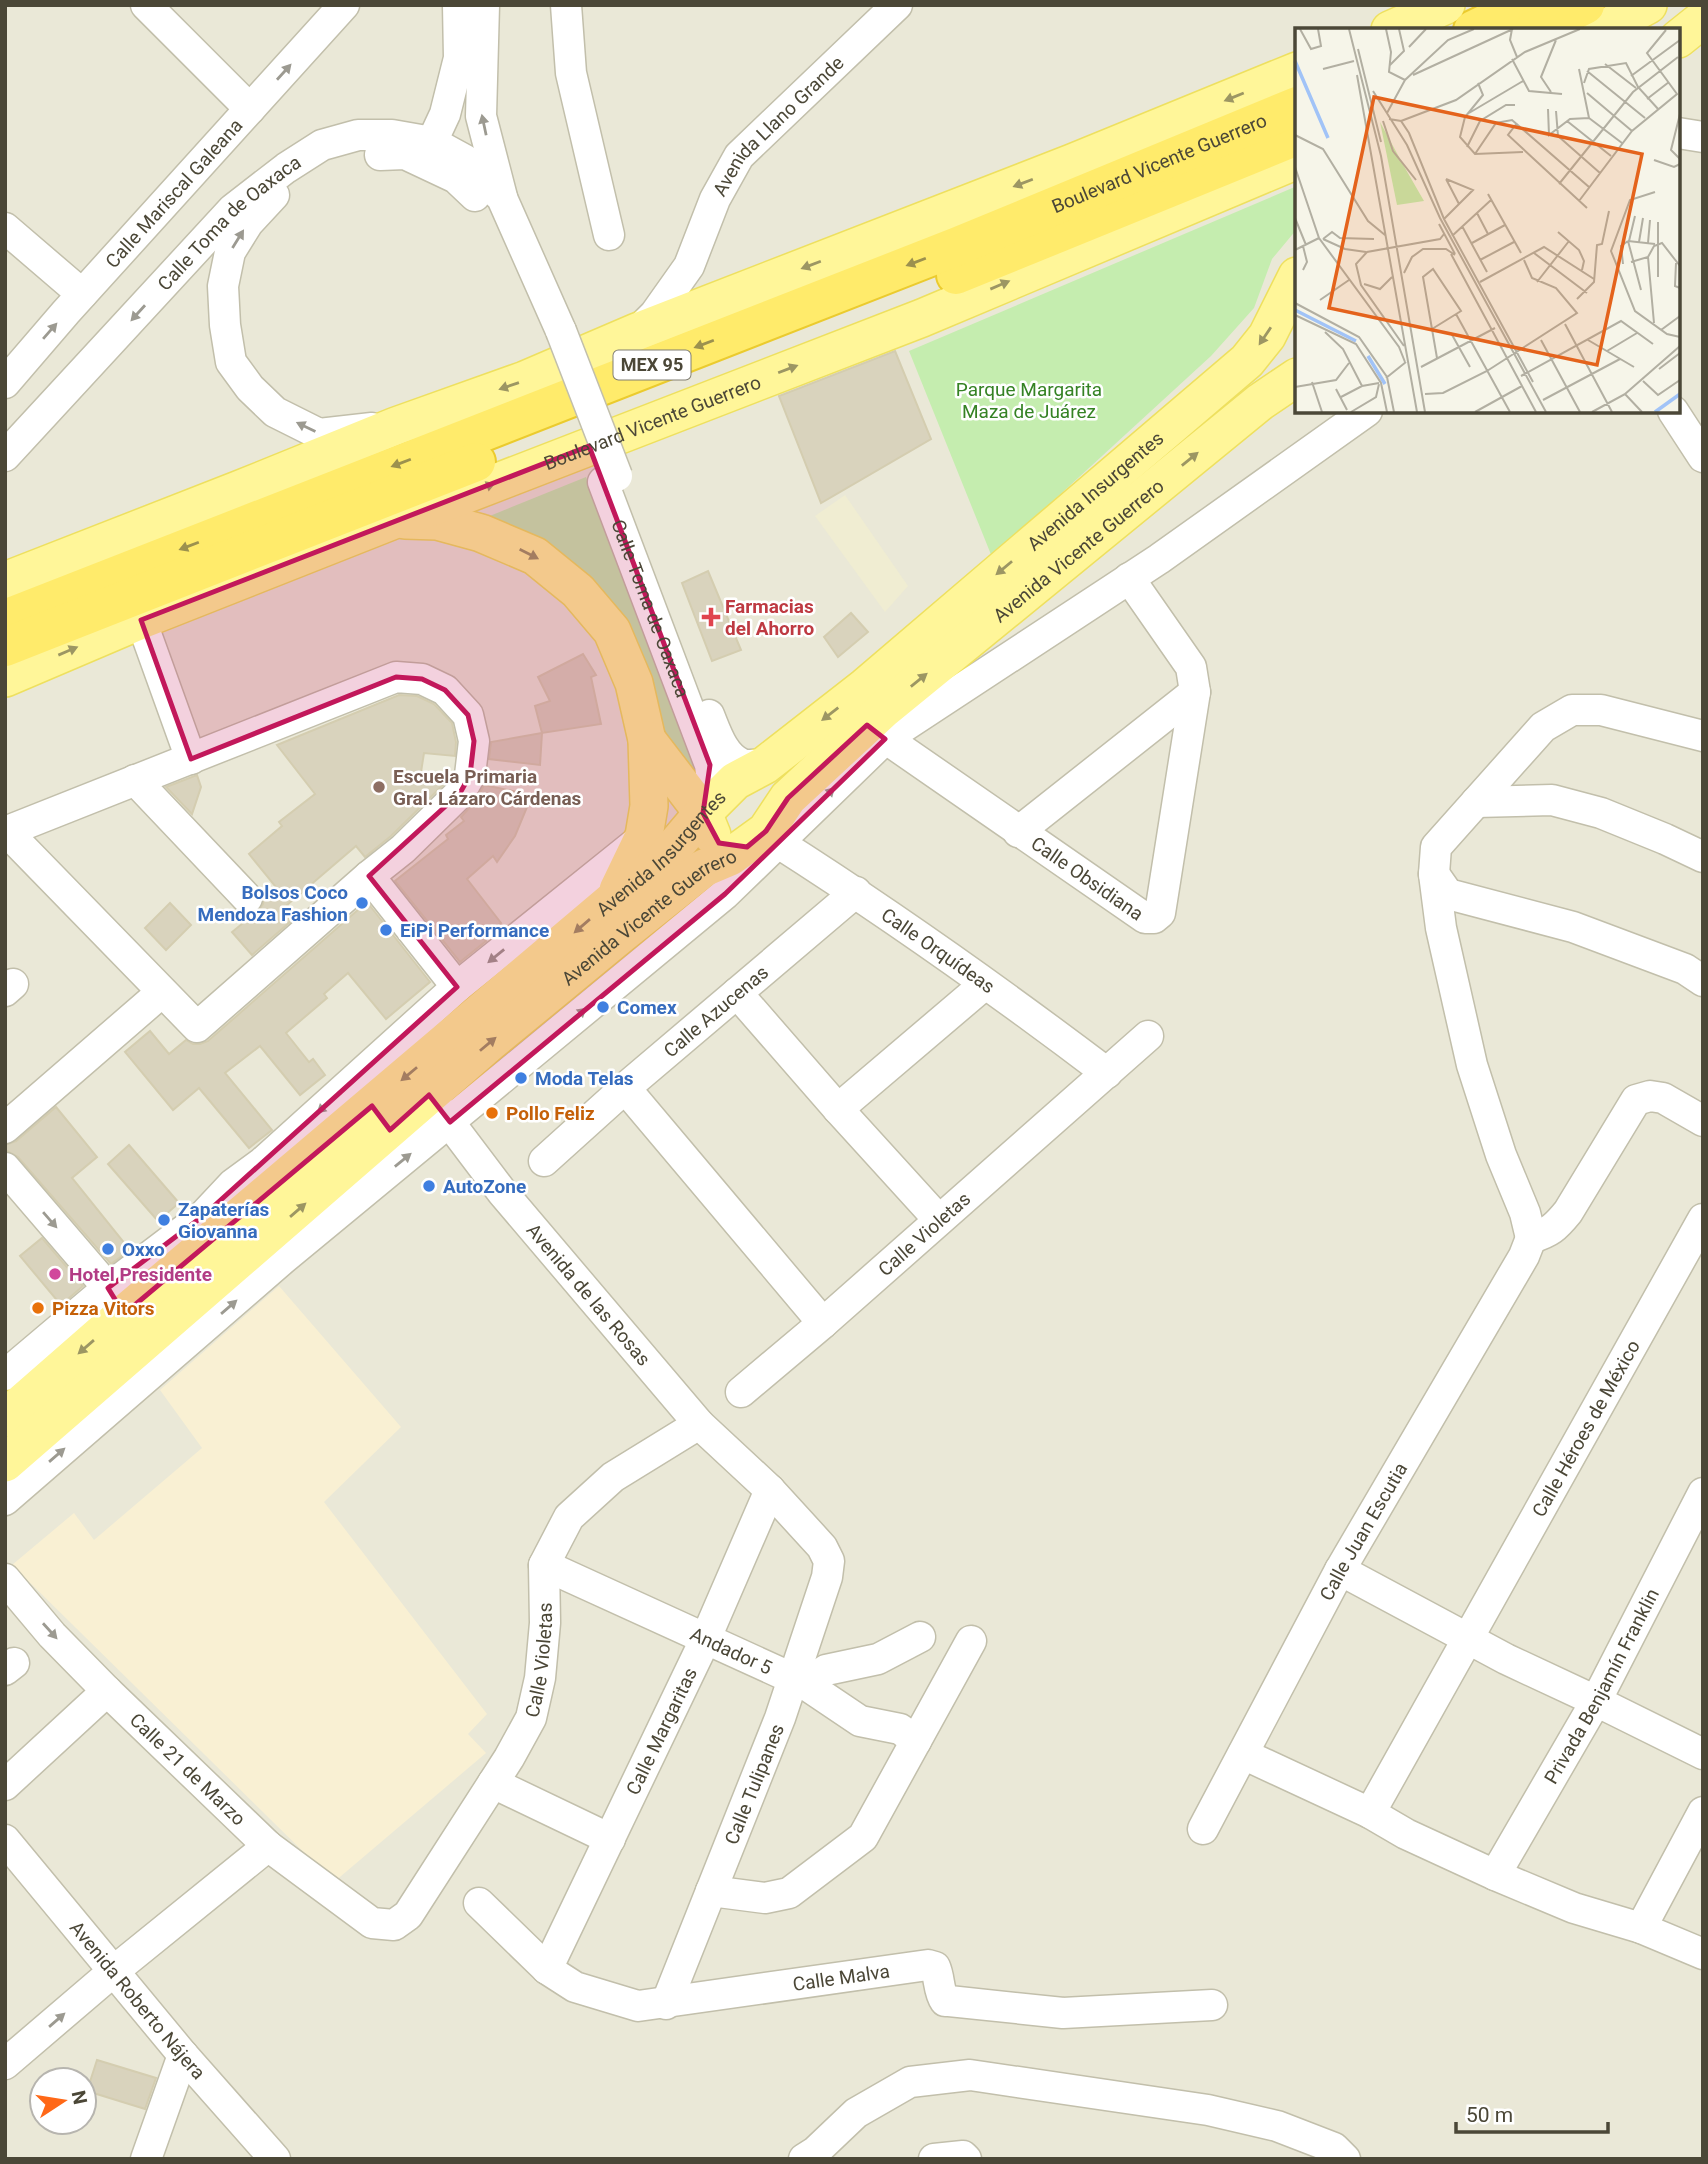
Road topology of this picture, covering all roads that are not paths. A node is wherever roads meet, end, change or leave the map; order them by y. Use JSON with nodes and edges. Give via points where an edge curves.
{"nodes":[{"id":1,"x":146,"y":5,"type":"edge"},
{"id":2,"x":344,"y":5,"type":"edge"},
{"id":3,"x":457,"y":5,"type":"edge"},
{"id":4,"x":484,"y":5,"type":"edge"},
{"id":5,"x":566,"y":5,"type":"edge"},
{"id":6,"x":897,"y":5,"type":"edge"},
{"id":7,"x":1446,"y":5,"type":"edge"},
{"id":8,"x":1525,"y":5,"type":"edge"},
{"id":9,"x":1585,"y":5,"type":"edge"},
{"id":10,"x":1648,"y":5,"type":"edge"},
{"id":11,"x":1703,"y":19,"type":"edge"},
{"id":12,"x":1394,"y":28,"type":"edge"},
{"id":13,"x":1477,"y":28,"type":"edge"},
{"id":14,"x":1538,"y":28,"type":"edge"},
{"id":15,"x":1606,"y":28,"type":"edge"},
{"id":16,"x":1680,"y":37,"type":"edge"},
{"id":17,"x":1295,"y":72,"type":"edge"},
{"id":18,"x":1295,"y":107,"type":"edge"},
{"id":19,"x":250,"y":109,"type":"junction"},
{"id":20,"x":1680,"y":133,"type":"edge"},
{"id":21,"x":1295,"y":137,"type":"edge"},
{"id":22,"x":1703,"y":137,"type":"edge"},
{"id":23,"x":427,"y":152,"type":"junction"},
{"id":24,"x":1295,"y":161,"type":"edge"},
{"id":25,"x":1253,"y":178,"type":"junction"},
{"id":26,"x":1141,"y":201,"type":"junction"},
{"id":27,"x":497,"y":205,"type":"junction"},
{"id":28,"x":5,"y":228,"type":"edge"},
{"id":29,"x":609,"y":235,"type":"dead end"},
{"id":30,"x":690,"y":266,"type":"junction"},
{"id":31,"x":1295,"y":280,"type":"edge"},
{"id":32,"x":82,"y":294,"type":"junction"},
{"id":33,"x":713,"y":303,"type":"junction"},
{"id":34,"x":637,"y":332,"type":"junction"},
{"id":35,"x":1295,"y":378,"type":"edge"},
{"id":36,"x":5,"y":383,"type":"edge"},
{"id":37,"x":1364,"y":413,"type":"edge"},
{"id":38,"x":1674,"y":413,"type":"edge"},
{"id":39,"x":396,"y":426,"type":"junction"},
{"id":40,"x":5,"y":456,"type":"edge"},
{"id":41,"x":1703,"y":457,"type":"edge"},
{"id":42,"x":610,"y":479,"type":"junction"},
{"id":43,"x":394,"y":520,"type":"junction"},
{"id":44,"x":1129,"y":578,"type":"junction"},
{"id":45,"x":5,"y":581,"type":"edge"},
{"id":46,"x":5,"y":619,"type":"edge"},
{"id":47,"x":141,"y":620,"type":"junction"},
{"id":48,"x":5,"y":647,"type":"edge"},
{"id":49,"x":5,"y":678,"type":"edge"},
{"id":50,"x":1195,"y":692,"type":"junction"},
{"id":51,"x":876,"y":732,"type":"junction"},
{"id":52,"x":1703,"y":736,"type":"edge"},
{"id":53,"x":647,"y":740,"type":"junction"},
{"id":54,"x":191,"y":759,"type":"junction"},
{"id":55,"x":765,"y":765,"type":"junction"},
{"id":56,"x":135,"y":780,"type":"junction"},
{"id":57,"x":1476,"y":802,"type":"junction"},
{"id":58,"x":703,"y":813,"type":"junction"},
{"id":59,"x":6,"y":832,"type":"edge"},
{"id":60,"x":1018,"y":832,"type":"junction"},
{"id":61,"x":644,"y":836,"type":"junction"},
{"id":62,"x":763,"y":840,"type":"junction"},
{"id":63,"x":1703,"y":857,"type":"edge"},
{"id":64,"x":1434,"y":874,"type":"junction"},
{"id":65,"x":369,"y":876,"type":"junction"},
{"id":66,"x":856,"y":892,"type":"junction"},
{"id":67,"x":247,"y":898,"type":"dead end"},
{"id":68,"x":614,"y":899,"type":"junction"},
{"id":69,"x":1703,"y":981,"type":"edge"},
{"id":70,"x":985,"y":985,"type":"junction"},
{"id":71,"x":457,"y":988,"type":"junction"},
{"id":72,"x":162,"y":992,"type":"junction"},
{"id":73,"x":737,"y":993,"type":"junction"},
{"id":74,"x":1148,"y":1036,"type":"dead end"},
{"id":75,"x":1107,"y":1073,"type":"junction"},
{"id":76,"x":625,"y":1088,"type":"junction"},
{"id":77,"x":439,"y":1109,"type":"junction"},
{"id":78,"x":838,"y":1109,"type":"junction"},
{"id":79,"x":381,"y":1118,"type":"junction"},
{"id":80,"x":1703,"y":1121,"type":"edge"},
{"id":81,"x":5,"y":1128,"type":"edge"},
{"id":82,"x":544,"y":1161,"type":"dead end"},
{"id":83,"x":5,"y":1168,"type":"edge"},
{"id":84,"x":255,"y":1205,"type":"junction"},
{"id":85,"x":203,"y":1216,"type":"junction"},
{"id":86,"x":1703,"y":1219,"type":"edge"},
{"id":87,"x":939,"y":1220,"type":"junction"},
{"id":88,"x":1531,"y":1238,"type":"junction"},
{"id":89,"x":116,"y":1301,"type":"junction"},
{"id":90,"x":823,"y":1322,"type":"junction"},
{"id":91,"x":5,"y":1375,"type":"edge"},
{"id":92,"x":741,"y":1392,"type":"dead end"},
{"id":93,"x":5,"y":1418,"type":"edge"},
{"id":94,"x":699,"y":1424,"type":"junction"},
{"id":95,"x":5,"y":1463,"type":"edge"},
{"id":96,"x":769,"y":1490,"type":"junction"},
{"id":97,"x":1703,"y":1493,"type":"edge"},
{"id":98,"x":5,"y":1500,"type":"edge"},
{"id":99,"x":829,"y":1561,"type":"joint"},
{"id":100,"x":544,"y":1565,"type":"junction"},
{"id":101,"x":1340,"y":1570,"type":"junction"},
{"id":102,"x":5,"y":1580,"type":"edge"},
{"id":103,"x":920,"y":1637,"type":"dead end"},
{"id":104,"x":1469,"y":1639,"type":"junction"},
{"id":105,"x":705,"y":1640,"type":"junction"},
{"id":106,"x":971,"y":1641,"type":"dead end"},
{"id":107,"x":799,"y":1682,"type":"junction"},
{"id":108,"x":107,"y":1691,"type":"junction"},
{"id":109,"x":1597,"y":1701,"type":"junction"},
{"id":110,"x":916,"y":1741,"type":"junction"},
{"id":111,"x":1243,"y":1754,"type":"junction"},
{"id":112,"x":1703,"y":1754,"type":"edge"},
{"id":113,"x":494,"y":1783,"type":"junction"},
{"id":114,"x":5,"y":1785,"type":"edge"},
{"id":115,"x":1703,"y":1812,"type":"edge"},
{"id":116,"x":1370,"y":1813,"type":"junction"},
{"id":117,"x":1203,"y":1829,"type":"dead end"},
{"id":118,"x":610,"y":1839,"type":"junction"},
{"id":119,"x":5,"y":1840,"type":"edge"},
{"id":120,"x":268,"y":1846,"type":"junction"},
{"id":121,"x":1495,"y":1875,"type":"junction"},
{"id":122,"x":711,"y":1891,"type":"junction"},
{"id":123,"x":479,"y":1903,"type":"dead end"},
{"id":124,"x":394,"y":1925,"type":"joint"},
{"id":125,"x":1641,"y":1928,"type":"junction"},
{"id":126,"x":1703,"y":1954,"type":"edge"},
{"id":127,"x":547,"y":1969,"type":"junction"},
{"id":128,"x":115,"y":1970,"type":"junction"},
{"id":129,"x":666,"y":2004,"type":"junction"},
{"id":130,"x":1212,"y":2005,"type":"dead end"},
{"id":131,"x":184,"y":2055,"type":"junction"},
{"id":132,"x":5,"y":2064,"type":"edge"},
{"id":133,"x":146,"y":2159,"type":"edge"},
{"id":134,"x":275,"y":2159,"type":"edge"},
{"id":135,"x":804,"y":2159,"type":"edge"},
{"id":136,"x":933,"y":2159,"type":"edge"},
{"id":137,"x":966,"y":2159,"type":"edge"},
{"id":138,"x":1345,"y":2159,"type":"edge"}],
"edges":[{"from":1,"to":19,"type":"street"},
{"from":19,"to":2,"type":"street","name":"Calle Mariscal Galeana","one_way":true},
{"from":3,"to":23,"type":"street","via":[[459,58],[446,114]]},
{"from":27,"to":4,"type":"street","name":"Calle Toma de Oaxaca","one_way":true,"via":[[481,116]]},
{"from":5,"to":29,"type":"street","via":[[571,73]]},
{"from":6,"to":30,"type":"street","name":"Avenida Llano Grande","via":[[739,156],[715,199]]},
{"from":7,"to":12,"type":"main road"},
{"from":8,"to":13,"type":"highway"},
{"from":9,"to":14,"type":"highway"},
{"from":10,"to":15,"type":"main road"},
{"from":11,"to":16,"type":"main road"},
{"from":17,"to":33,"type":"main road","name":"Boulevard Vicente Guerrero","one_way":true},
{"from":18,"to":46,"type":"highway","name":"Boulevard Vicente Guerrero","number":"MEX 95","one_way":true,"via":[[945,251]]},
{"from":19,"to":32,"type":"street","name":"Calle Mariscal Galeana"},
{"from":20,"to":22,"type":"street"},
{"from":21,"to":26,"type":"highway","name":"Boulevard Vicente Guerrero","number":"MEX 95"},
{"from":23,"to":27,"type":"street","name":"Calle Toma de Oaxaca"},
{"from":39,"to":23,"type":"street","name":"Calle Toma de Oaxaca","one_way":true,"via":[[318,434],[275,412],[231,362],[223,286],[230,252],[277,191],[310,170],[355,156]]},
{"from":23,"to":40,"type":"street","name":"Calle Toma de Oaxaca","one_way":true,"via":[[392,135],[358,135],[322,145],[286,168],[233,209]]},
{"from":24,"to":25,"type":"main road","name":"Boulevard Vicente Guerrero"},
{"from":25,"to":26,"type":"highway"},
{"from":43,"to":25,"type":"main road","name":"Boulevard Vicente Guerrero","one_way":true,"via":[[922,318]]},
{"from":26,"to":48,"type":"highway","name":"Boulevard Vicente Guerrero","number":"MEX 95"},
{"from":27,"to":42,"type":"street","name":"Calle Toma de Oaxaca","via":[[554,334]]},
{"from":28,"to":32,"type":"street"},
{"from":30,"to":33,"type":"street"},
{"from":30,"to":34,"type":"street","name":"Avenida Llano Grande"},
{"from":31,"to":55,"type":"main road","name":"Avenida Insurgentes","one_way":true,"via":[[1267,336],[1247,360],[865,687]]},
{"from":36,"to":32,"type":"street","name":"Calle Mariscal Galeana","one_way":true},
{"from":33,"to":34,"type":"main road","name":"Boulevard Vicente Guerrero"},
{"from":34,"to":39,"type":"main road","name":"Boulevard Vicente Guerrero","one_way":true,"via":[[525,380]]},
{"from":51,"to":35,"type":"main road","name":"Avenida Vicente Guerrero","one_way":true,"via":[[1260,402]]},
{"from":37,"to":44,"type":"street"},
{"from":38,"to":41,"type":"street"},
{"from":39,"to":45,"type":"main road","name":"Boulevard Vicente Guerrero"},
{"from":42,"to":55,"type":"street","name":"Calle Toma de Oaxaca","via":[[720,743],[743,764]]},
{"from":42,"to":58,"type":"street","name":"Calle Toma de Oaxaca","via":[[710,765],[712,781]]},
{"from":43,"to":47,"type":"main road","name":"Boulevard Vicente Guerrero"},
{"from":43,"to":53,"type":"main road","one_way":true,"via":[[437,521],[481,533],[536,556],[578,591],[612,631],[634,683]]},
{"from":44,"to":50,"type":"street","via":[[1191,667]]},
{"from":44,"to":51,"type":"street"},
{"from":49,"to":47,"type":"main road","name":"Boulevard Vicente Guerrero","one_way":true},
{"from":47,"to":54,"type":"street"},
{"from":50,"to":60,"type":"street"},
{"from":50,"to":60,"type":"street","name":"Calle Obsidiana","via":[[1160,913],[1154,918],[1145,918]]},
{"from":51,"to":60,"type":"street","name":"Calle Obsidiana"},
{"from":62,"to":51,"type":"main road","name":"Avenida Vicente Guerrero","one_way":true,"via":[[788,798]]},
{"from":52,"to":57,"type":"street","via":[[1601,710],[1572,710],[1543,727]]},
{"from":53,"to":58,"type":"main road"},
{"from":53,"to":61,"type":"main road","via":[[649,806]]},
{"from":54,"to":56,"type":"street"},
{"from":54,"to":65,"type":"street","via":[[396,677],[422,679],[445,690],[468,715],[474,741],[470,775],[460,793]]},
{"from":55,"to":58,"type":"main road","name":"Avenida Insurgentes","via":[[735,781]]},
{"from":56,"to":59,"type":"street"},
{"from":56,"to":67,"type":"street"},
{"from":57,"to":63,"type":"street","via":[[1552,800],[1601,813]]},
{"from":57,"to":64,"type":"street","via":[[1436,847]]},
{"from":58,"to":62,"type":"main road","via":[[719,843],[729,846]]},
{"from":58,"to":68,"type":"main road","name":"Avenida Insurgentes","via":[[663,860]]},
{"from":59,"to":72,"type":"street"},
{"from":61,"to":68,"type":"main road"},
{"from":61,"to":71,"type":"street","one_way":true},
{"from":62,"to":66,"type":"street","name":"Calle Orquídeas"},
{"from":77,"to":62,"type":"main road","name":"Avenida Vicente Guerrero","one_way":true,"via":[[589,960],[704,869]]},
{"from":64,"to":69,"type":"street","via":[[1448,894],[1573,927]]},
{"from":64,"to":88,"type":"street","via":[[1441,928],[1472,1065]]},
{"from":65,"to":71,"type":"street"},
{"from":65,"to":72,"type":"street","via":[[197,1027]]},
{"from":66,"to":70,"type":"street","name":"Calle Orquídeas"},
{"from":66,"to":73,"type":"street","name":"Calle Azucenas"},
{"from":68,"to":79,"type":"main road","name":"Avenida Insurgentes","one_way":true},
{"from":70,"to":75,"type":"street","name":"Calle Orquídeas"},
{"from":70,"to":78,"type":"street"},
{"from":71,"to":85,"type":"street","one_way":true,"via":[[233,1184]]},
{"from":72,"to":81,"type":"street"},
{"from":73,"to":76,"type":"street","name":"Calle Azucenas"},
{"from":73,"to":78,"type":"street"},
{"from":74,"to":75,"type":"street","name":"Calle Violetas"},
{"from":75,"to":87,"type":"street","name":"Calle Violetas"},
{"from":76,"to":82,"type":"street","name":"Calle Azucenas"},
{"from":76,"to":90,"type":"street"},
{"from":77,"to":79,"type":"main road","name":"Avenida Vicente Guerrero"},
{"from":77,"to":94,"type":"street","name":"Avenida de las Rosas","via":[[502,1192]]},
{"from":98,"to":77,"type":"street","one_way":true,"via":[[283,1259]]},
{"from":78,"to":87,"type":"street"},
{"from":79,"to":84,"type":"main road","name":"Avenida Insurgentes"},
{"from":95,"to":79,"type":"main road","name":"Avenida Vicente Guerrero","one_way":true},
{"from":80,"to":88,"type":"street","via":[[1662,1098],[1636,1100],[1568,1212],[1556,1227]]},
{"from":83,"to":89,"type":"street","one_way":true},
{"from":84,"to":85,"type":"main road"},
{"from":84,"to":89,"type":"main road","name":"Avenida Insurgentes"},
{"from":85,"to":89,"type":"street"},
{"from":86,"to":104,"type":"street","name":"Calle Héroes de México"},
{"from":87,"to":90,"type":"street","name":"Calle Violetas"},
{"from":88,"to":101,"type":"street","name":"Calle Juan Escutia"},
{"from":89,"to":91,"type":"street"},
{"from":89,"to":93,"type":"main road","name":"Avenida Insurgentes","one_way":true},
{"from":90,"to":92,"type":"street","name":"Calle Violetas"},
{"from":94,"to":96,"type":"street","name":"Avenida de las Rosas"},
{"from":94,"to":100,"type":"street","name":"Calle Violetas","via":[[613,1477],[569,1517]]},
{"from":96,"to":99,"type":"street","name":"Avenida de las Rosas","via":[[822,1547]]},
{"from":96,"to":105,"type":"street","name":"Calle Margaritas"},
{"from":97,"to":109,"type":"street","name":"Privada Benjamín Franklin"},
{"from":99,"to":107,"type":"street","name":"Calle Tulipanes"},
{"from":100,"to":105,"type":"street","name":"Andador 5"},
{"from":100,"to":113,"type":"street","name":"Calle Violetas","via":[[545,1623],[531,1718]]},
{"from":101,"to":104,"type":"street"},
{"from":101,"to":111,"type":"street","name":"Calle Juan Escutia"},
{"from":102,"to":108,"type":"street","name":"Calle 21 de Marzo","one_way":true},
{"from":103,"to":107,"type":"street","via":[[878,1659],[826,1670]]},
{"from":104,"to":109,"type":"street"},
{"from":104,"to":116,"type":"street","name":"Calle Héroes de México"},
{"from":105,"to":107,"type":"street","name":"Andador 5"},
{"from":105,"to":118,"type":"street","name":"Calle Margaritas"},
{"from":106,"to":110,"type":"street"},
{"from":107,"to":110,"type":"street","name":"Andador 5","via":[[860,1721],[900,1729]]},
{"from":107,"to":122,"type":"street","name":"Calle Tulipanes","via":[[780,1718]]},
{"from":108,"to":114,"type":"street"},
{"from":108,"to":120,"type":"street","name":"Calle 21 de Marzo"},
{"from":109,"to":112,"type":"street"},
{"from":109,"to":121,"type":"street","name":"Privada Benjamín Franklin"},
{"from":110,"to":122,"type":"street","via":[[863,1837],[789,1893],[765,1898]]},
{"from":111,"to":116,"type":"street"},
{"from":111,"to":117,"type":"street","name":"Calle Juan Escutia"},
{"from":113,"to":118,"type":"street"},
{"from":113,"to":124,"type":"street","name":"Calle Violetas","via":[[408,1915]]},
{"from":115,"to":125,"type":"street"},
{"from":116,"to":121,"type":"street","via":[[1406,1835]]},
{"from":118,"to":127,"type":"street","name":"Calle Margaritas"},
{"from":119,"to":128,"type":"street","name":"Avenida Roberto Nájera"},
{"from":120,"to":124,"type":"street","name":"Calle 21 de Marzo","via":[[372,1923]]},
{"from":120,"to":128,"type":"street"},
{"from":121,"to":125,"type":"street","via":[[1574,1908]]},
{"from":122,"to":129,"type":"street","name":"Calle Tulipanes"},
{"from":123,"to":127,"type":"street","name":"Calle Malva"},
{"from":125,"to":126,"type":"street"},
{"from":127,"to":129,"type":"street","name":"Calle Malva","via":[[575,1987],[638,2006]]},
{"from":128,"to":131,"type":"street","name":"Avenida Roberto Nájera"},
{"from":132,"to":128,"type":"street","one_way":true},
{"from":129,"to":130,"type":"street","name":"Calle Malva","via":[[928,1965],[939,1975],[945,2001],[1063,2013]]},
{"from":131,"to":133,"type":"street"},
{"from":131,"to":134,"type":"street","name":"Avenida Roberto Nájera"},
{"from":135,"to":138,"type":"street","via":[[859,2112],[910,2082],[970,2075],[1208,2110],[1277,2126],[1334,2148]]},
{"from":136,"to":137,"type":"street"}]}
